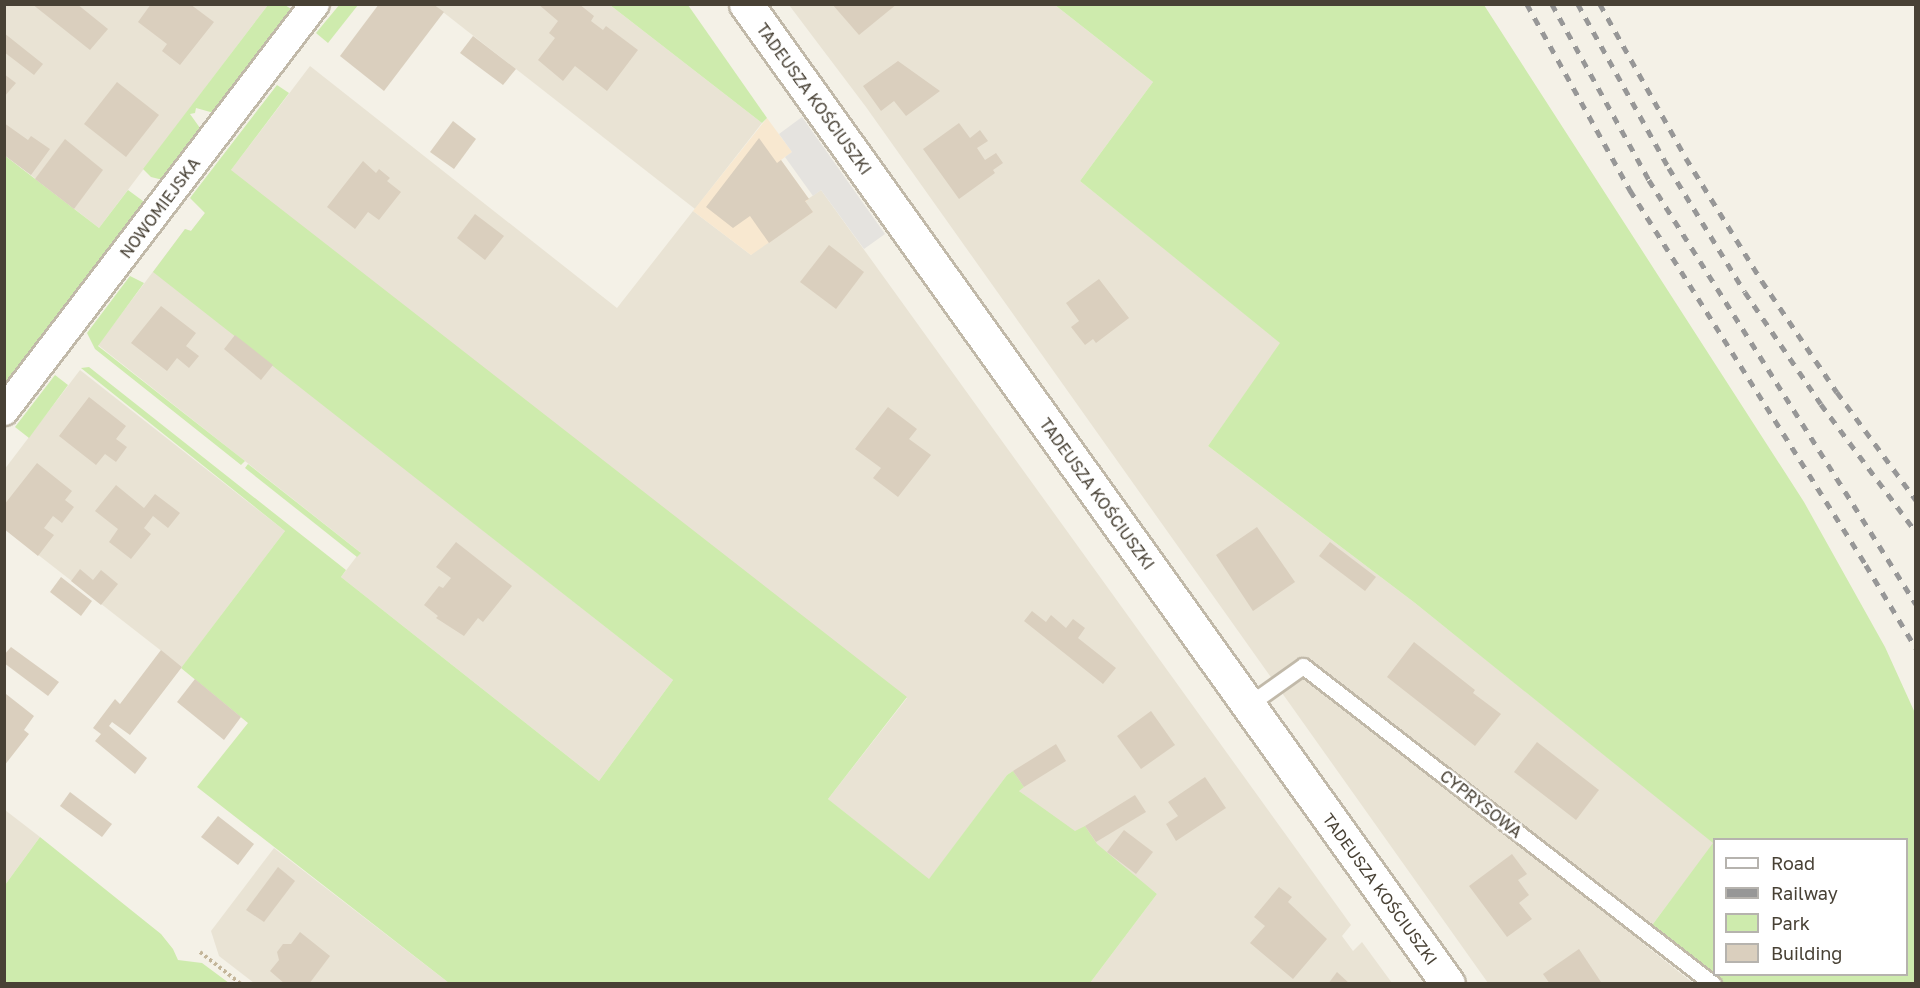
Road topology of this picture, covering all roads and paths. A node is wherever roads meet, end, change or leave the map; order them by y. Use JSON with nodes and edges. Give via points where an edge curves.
{"nodes":[{"id":1,"x":315,"y":4,"type":"edge"},
{"id":2,"x":746,"y":4,"type":"edge"},
{"id":3,"x":4,"y":411,"type":"edge"},
{"id":4,"x":1248,"y":705,"type":"junction"},
{"id":5,"x":200,"y":952,"type":"dead end"},
{"id":6,"x":241,"y":984,"type":"edge"},
{"id":7,"x":1448,"y":984,"type":"edge"},
{"id":8,"x":1713,"y":984,"type":"edge"}],
"edges":[{"from":1,"to":3,"type":"street","name":"NOWOMIEJSKA"},
{"from":2,"to":4,"type":"street","name":"TADEUSZA KOŚCIUSZKI"},
{"from":4,"to":7,"type":"street","name":"TADEUSZA KOŚCIUSZKI"},
{"from":4,"to":8,"type":"lane","name":"CYPRYSOWA","via":[[1303,666]]},
{"from":5,"to":6,"type":"path"}]}
